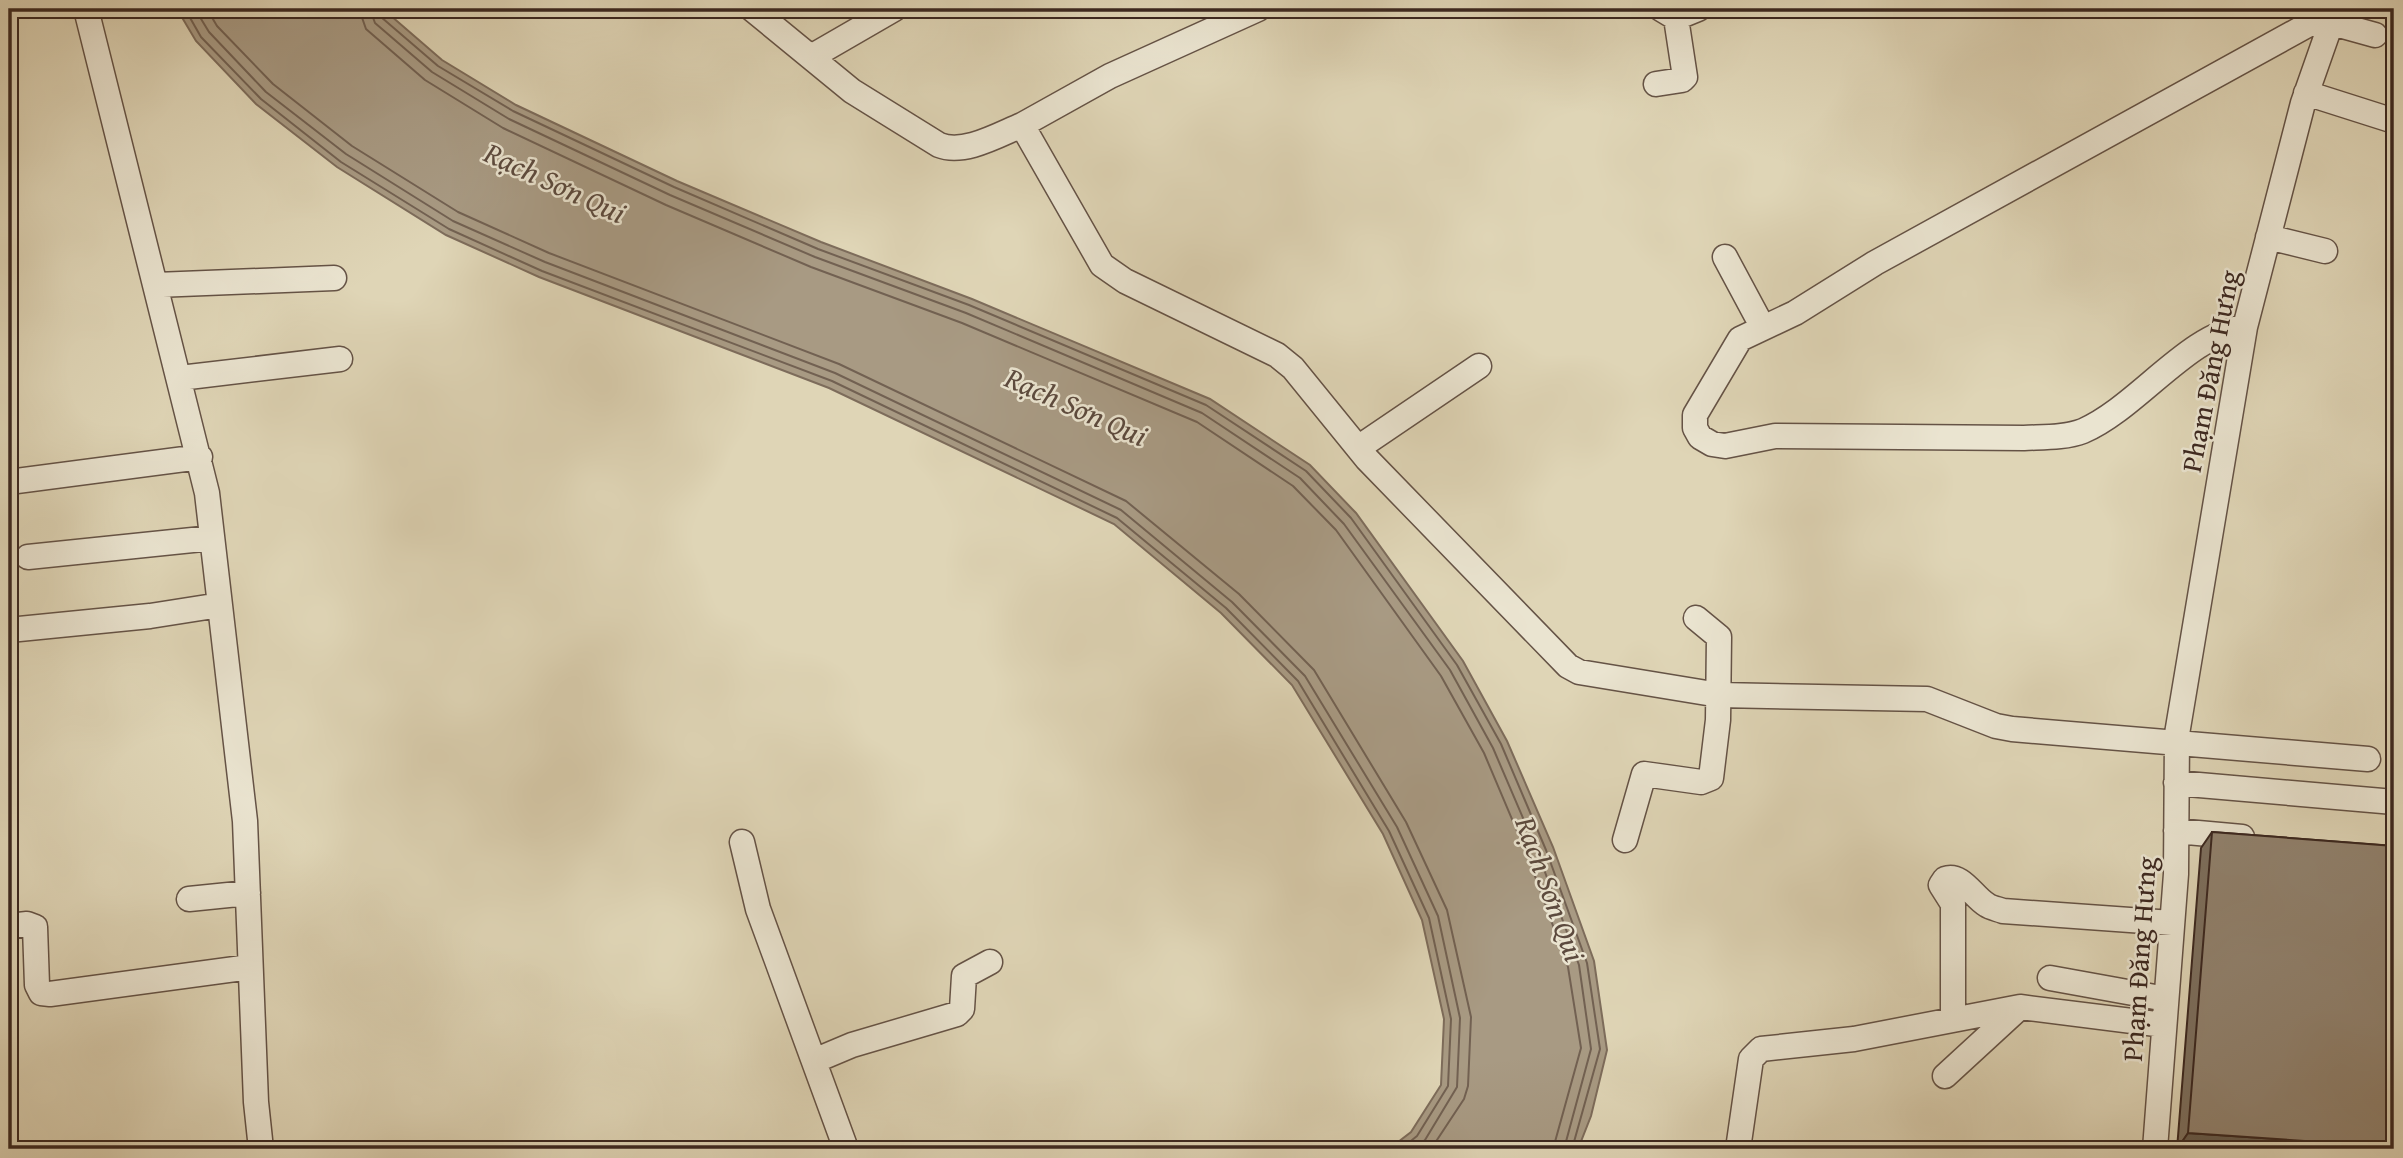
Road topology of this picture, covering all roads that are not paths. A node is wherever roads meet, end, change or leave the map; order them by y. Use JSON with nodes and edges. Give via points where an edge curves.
{"nodes":[{"id":1,"x":86,"y":9,"type":"edge"},
{"id":2,"x":752,"y":9,"type":"edge"},
{"id":3,"x":894,"y":9,"type":"edge"},
{"id":4,"x":1258,"y":9,"type":"edge"},
{"id":5,"x":1678,"y":12,"type":"edge"},
{"id":6,"x":2334,"y":16,"type":"edge"},
{"id":7,"x":2375,"y":34,"type":"dead end"},
{"id":8,"x":811,"y":57,"type":"junction"},
{"id":9,"x":1656,"y":84,"type":"dead end"},
{"id":10,"x":2306,"y":93,"type":"junction"},
{"id":11,"x":2394,"y":121,"type":"edge"},
{"id":12,"x":1022,"y":125,"type":"junction"},
{"id":13,"x":2268,"y":237,"type":"junction"},
{"id":14,"x":2325,"y":251,"type":"dead end"},
{"id":15,"x":1725,"y":257,"type":"dead end"},
{"id":16,"x":334,"y":278,"type":"dead end"},
{"id":17,"x":156,"y":285,"type":"junction"},
{"id":18,"x":1762,"y":326,"type":"junction"},
{"id":19,"x":2245,"y":327,"type":"junction"},
{"id":20,"x":340,"y":359,"type":"dead end"},
{"id":21,"x":1479,"y":366,"type":"dead end"},
{"id":22,"x":180,"y":379,"type":"junction"},
{"id":23,"x":1358,"y":448,"type":"junction"},
{"id":24,"x":200,"y":457,"type":"junction"},
{"id":25,"x":9,"y":482,"type":"edge"},
{"id":26,"x":212,"y":538,"type":"junction"},
{"id":27,"x":28,"y":557,"type":"dead end"},
{"id":28,"x":220,"y":605,"type":"junction"},
{"id":29,"x":1696,"y":618,"type":"dead end"},
{"id":30,"x":9,"y":630,"type":"edge"},
{"id":31,"x":1719,"y":706,"type":"junction"},
{"id":32,"x":2368,"y":759,"type":"dead end"},
{"id":33,"x":2175,"y":762,"type":"junction"},
{"id":34,"x":2394,"y":802,"type":"edge"},
{"id":35,"x":2176,"y":831,"type":"junction"},
{"id":36,"x":1625,"y":839,"type":"dead end"},
{"id":37,"x":2272,"y":839,"type":"edge"},
{"id":38,"x":742,"y":842,"type":"dead end"},
{"id":39,"x":248,"y":893,"type":"junction"},
{"id":40,"x":189,"y":899,"type":"dead end"},
{"id":41,"x":2172,"y":923,"type":"junction"},
{"id":42,"x":9,"y":926,"type":"edge"},
{"id":43,"x":990,"y":962,"type":"dead end"},
{"id":44,"x":250,"y":967,"type":"junction"},
{"id":45,"x":2050,"y":978,"type":"dead end"},
{"id":46,"x":2166,"y":999,"type":"junction"},
{"id":47,"x":2020,"y":1007,"type":"junction"},
{"id":48,"x":1953,"y":1019,"type":"junction"},
{"id":49,"x":2164,"y":1025,"type":"junction"},
{"id":50,"x":814,"y":1061,"type":"junction"},
{"id":51,"x":1945,"y":1076,"type":"dead end"},
{"id":52,"x":261,"y":1149,"type":"edge"},
{"id":53,"x":846,"y":1149,"type":"edge"},
{"id":54,"x":1738,"y":1149,"type":"edge"},
{"id":55,"x":2155,"y":1149,"type":"edge"}],
"edges":[{"from":1,"to":17,"type":"street"},
{"from":2,"to":8,"type":"street"},
{"from":3,"to":8,"type":"street"},
{"from":4,"to":12,"type":"street","via":[[1110,76]]},
{"from":5,"to":9,"type":"street","via":[[1685,77]]},
{"from":6,"to":7,"type":"street"},
{"from":6,"to":10,"type":"street","name":"Phạm Đăng Hưng"},
{"from":6,"to":18,"type":"street","via":[[2313,22],[1875,263],[1794,313]]},
{"from":8,"to":12,"type":"street","via":[[852,90],[949,150]]},
{"from":10,"to":11,"type":"street"},
{"from":10,"to":13,"type":"street","name":"Phạm Đăng Hưng"},
{"from":12,"to":23,"type":"street","via":[[1102,265],[1277,355],[1293,368]]},
{"from":13,"to":14,"type":"street"},
{"from":13,"to":19,"type":"street","name":"Phạm Đăng Hưng"},
{"from":15,"to":18,"type":"street"},
{"from":16,"to":17,"type":"street"},
{"from":17,"to":22,"type":"street"},
{"from":18,"to":19,"type":"street","via":[[1732,350],[1695,415],[1700,437],[1712,444],[1725,446],[1775,436],[2024,438],[2081,432],[2157,380],[2204,340],[2225,329]]},
{"from":19,"to":33,"type":"street","name":"Phạm Đăng Hưng"},
{"from":20,"to":22,"type":"street"},
{"from":21,"to":23,"type":"street"},
{"from":22,"to":24,"type":"street"},
{"from":23,"to":31,"type":"street","via":[[1568,666],[1592,676]]},
{"from":24,"to":25,"type":"street"},
{"from":24,"to":26,"type":"street"},
{"from":26,"to":27,"type":"street"},
{"from":26,"to":28,"type":"street"},
{"from":28,"to":30,"type":"street"},
{"from":28,"to":39,"type":"street","via":[[246,821]]},
{"from":29,"to":31,"type":"street","via":[[1719,636]]},
{"from":31,"to":33,"type":"street","via":[[1927,699],[1996,726]]},
{"from":31,"to":36,"type":"street","via":[[1711,778],[1701,782],[1644,774]]},
{"from":32,"to":33,"type":"street"},
{"from":33,"to":34,"type":"street"},
{"from":33,"to":35,"type":"street","name":"Phạm Đăng Hưng"},
{"from":35,"to":37,"type":"street"},
{"from":35,"to":41,"type":"street","name":"Phạm Đăng Hưng"},
{"from":38,"to":50,"type":"street","via":[[758,909]]},
{"from":39,"to":40,"type":"street"},
{"from":39,"to":44,"type":"street"},
{"from":41,"to":46,"type":"street","name":"Phạm Đăng Hưng"},
{"from":41,"to":48,"type":"street","via":[[2003,911],[1987,905],[1958,880],[1945,879],[1943,890],[1953,904]]},
{"from":42,"to":44,"type":"street","via":[[35,927],[37,985],[41,993],[50,995]]},
{"from":43,"to":50,"type":"street","via":[[964,976],[962,1009],[957,1014]]},
{"from":44,"to":52,"type":"street"},
{"from":45,"to":46,"type":"street"},
{"from":46,"to":49,"type":"street","name":"Phạm Đăng Hưng"},
{"from":47,"to":48,"type":"street"},
{"from":47,"to":49,"type":"street"},
{"from":47,"to":51,"type":"street"},
{"from":48,"to":54,"type":"street","via":[[1854,1039],[1761,1049],[1755,1053]]},
{"from":49,"to":55,"type":"street","name":"Phạm Đăng Hưng"},
{"from":50,"to":53,"type":"street"}]}
